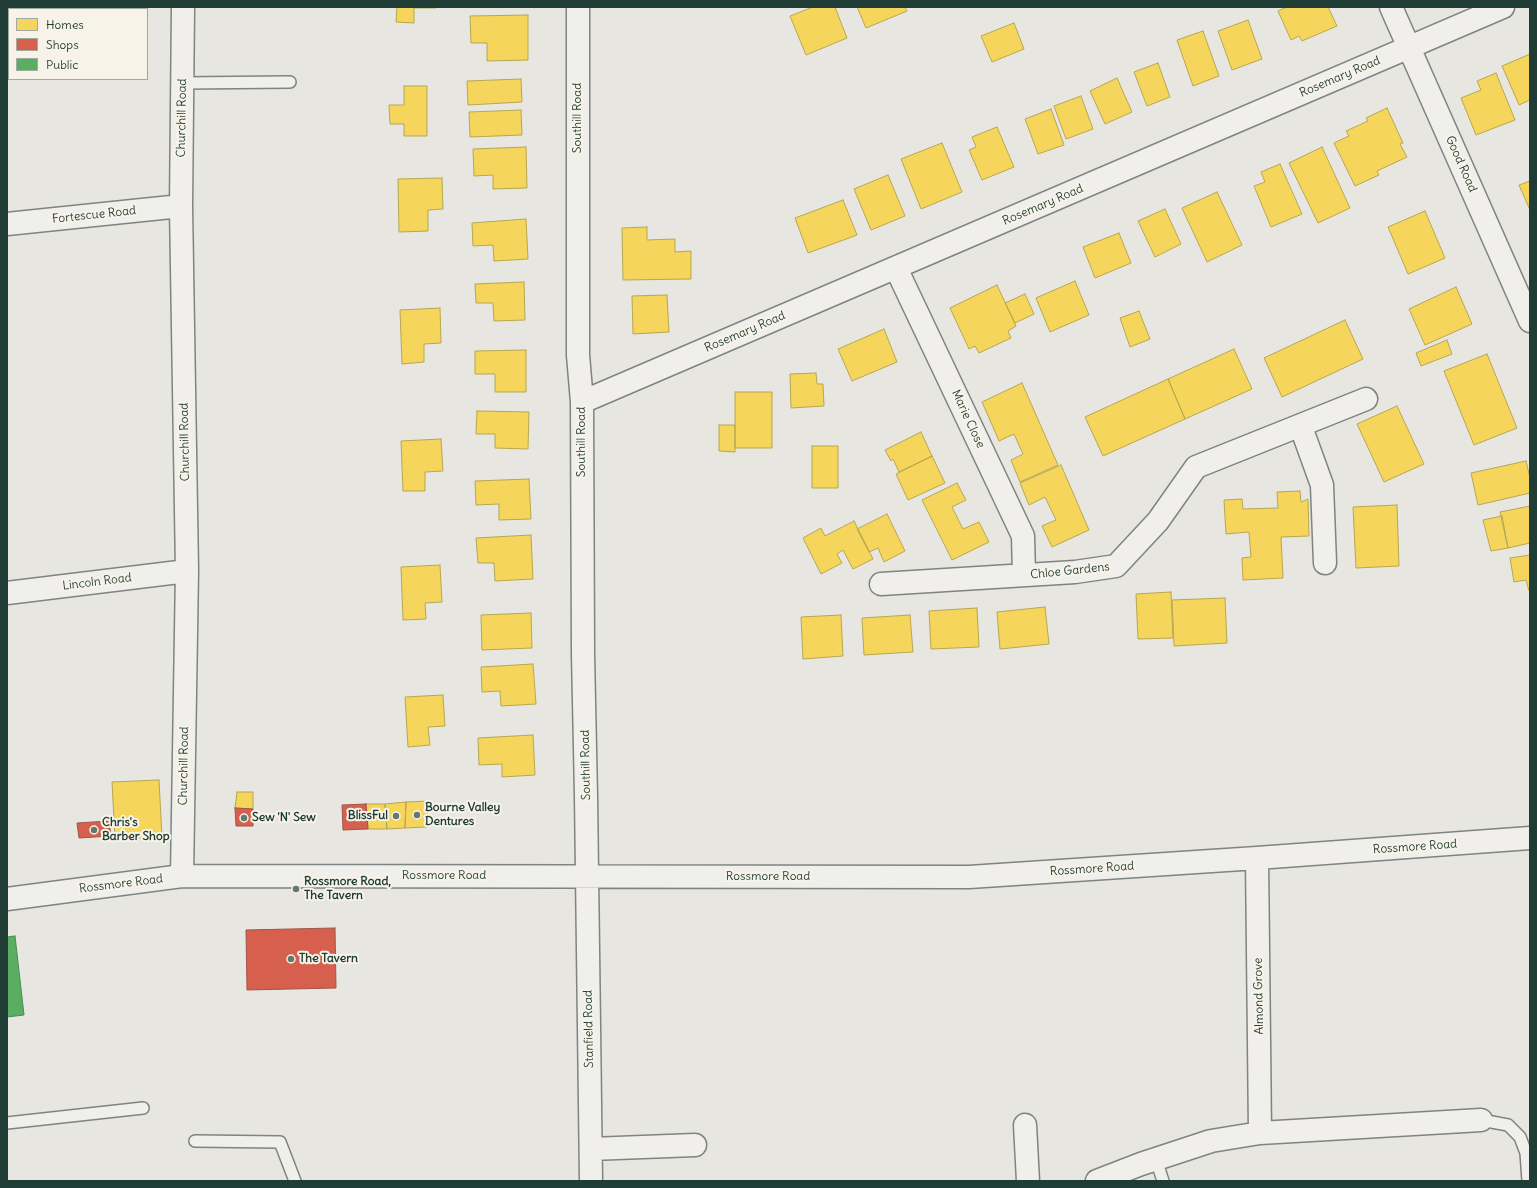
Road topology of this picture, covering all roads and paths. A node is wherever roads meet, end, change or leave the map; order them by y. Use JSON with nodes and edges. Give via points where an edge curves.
{"nodes":[{"id":1,"x":183,"y":7,"type":"edge"},
{"id":2,"x":578,"y":7,"type":"edge"},
{"id":3,"x":1391,"y":7,"type":"edge"},
{"id":4,"x":1504,"y":7,"type":"edge"},
{"id":5,"x":1409,"y":47,"type":"junction"},
{"id":6,"x":290,"y":82,"type":"dead end"},
{"id":7,"x":182,"y":83,"type":"junction"},
{"id":8,"x":181,"y":206,"type":"junction"},
{"id":9,"x":7,"y":224,"type":"edge"},
{"id":10,"x":896,"y":268,"type":"junction"},
{"id":11,"x":1530,"y":321,"type":"edge"},
{"id":12,"x":1366,"y":400,"type":"dead end"},
{"id":13,"x":582,"y":402,"type":"junction"},
{"id":14,"x":1301,"y":426,"type":"junction"},
{"id":15,"x":1325,"y":563,"type":"dead end"},
{"id":16,"x":187,"y":571,"type":"junction"},
{"id":17,"x":1024,"y":575,"type":"junction"},
{"id":18,"x":881,"y":584,"type":"dead end"},
{"id":19,"x":7,"y":593,"type":"edge"},
{"id":20,"x":1530,"y":838,"type":"edge"},
{"id":21,"x":1257,"y":858,"type":"junction"},
{"id":22,"x":182,"y":876,"type":"junction"},
{"id":23,"x":587,"y":876,"type":"junction"},
{"id":24,"x":7,"y":899,"type":"edge"},
{"id":25,"x":142,"y":1108,"type":"dead end"},
{"id":26,"x":1481,"y":1120,"type":"joint"},
{"id":27,"x":7,"y":1123,"type":"edge"},
{"id":28,"x":1025,"y":1125,"type":"dead end"},
{"id":29,"x":1260,"y":1133,"type":"junction"},
{"id":30,"x":195,"y":1141,"type":"dead end"},
{"id":31,"x":695,"y":1145,"type":"dead end"},
{"id":32,"x":591,"y":1149,"type":"junction"},
{"id":33,"x":1156,"y":1159,"type":"junction"},
{"id":34,"x":295,"y":1181,"type":"edge"},
{"id":35,"x":591,"y":1181,"type":"edge"},
{"id":36,"x":1028,"y":1181,"type":"edge"},
{"id":37,"x":1097,"y":1181,"type":"edge"},
{"id":38,"x":1163,"y":1181,"type":"edge"},
{"id":39,"x":1528,"y":1181,"type":"edge"}],
"edges":[{"from":1,"to":7,"type":"street","name":"Churchill Road"},
{"from":2,"to":13,"type":"street","name":"Southill Road","via":[[578,355]]},
{"from":3,"to":5,"type":"street","name":"Good Road"},
{"from":4,"to":5,"type":"street","name":"Rosemary Road"},
{"from":5,"to":10,"type":"street","name":"Rosemary Road"},
{"from":5,"to":11,"type":"street","name":"Good Road"},
{"from":6,"to":7,"type":"lane"},
{"from":7,"to":8,"type":"street","name":"Churchill Road"},
{"from":8,"to":9,"type":"street","name":"Fortescue Road"},
{"from":8,"to":16,"type":"street","name":"Churchill Road"},
{"from":10,"to":13,"type":"street","name":"Rosemary Road"},
{"from":10,"to":17,"type":"street","name":"Marie Close","via":[[1023,536]]},
{"from":12,"to":14,"type":"street","name":"Chloe Gardens"},
{"from":13,"to":23,"type":"street","name":"Southill Road"},
{"from":14,"to":15,"type":"street","via":[[1322,485]]},
{"from":14,"to":17,"type":"street","name":"Chloe Gardens","via":[[1196,467],[1158,521],[1116,566]]},
{"from":16,"to":19,"type":"street","name":"Lincoln Road"},
{"from":16,"to":22,"type":"street","name":"Churchill Road"},
{"from":17,"to":18,"type":"street","name":"Chloe Gardens"},
{"from":20,"to":21,"type":"street","name":"Rossmore Road"},
{"from":21,"to":23,"type":"street","name":"Rossmore Road","via":[[969,877]]},
{"from":21,"to":29,"type":"street","name":"Almond Grove"},
{"from":22,"to":23,"type":"street","name":"Rossmore Road"},
{"from":22,"to":24,"type":"street","name":"Rossmore Road"},
{"from":23,"to":32,"type":"street","name":"Stanfield Road"},
{"from":25,"to":27,"type":"lane"},
{"from":26,"to":29,"type":"street"},
{"from":26,"to":39,"type":"lane","via":[[1508,1125],[1520,1137],[1526,1153]]},
{"from":28,"to":36,"type":"street"},
{"from":29,"to":33,"type":"street","via":[[1212,1141]]},
{"from":30,"to":34,"type":"lane","via":[[280,1142]]},
{"from":31,"to":32,"type":"street"},
{"from":32,"to":35,"type":"street","name":"Stanfield Road"},
{"from":33,"to":37,"type":"street"},
{"from":33,"to":38,"type":"lane"}]}
